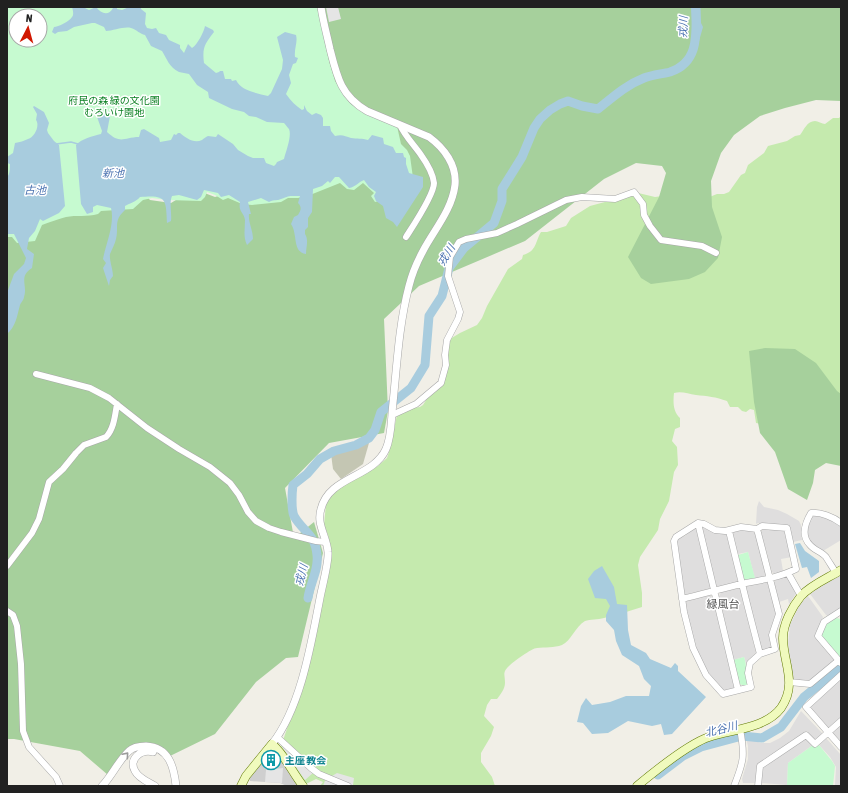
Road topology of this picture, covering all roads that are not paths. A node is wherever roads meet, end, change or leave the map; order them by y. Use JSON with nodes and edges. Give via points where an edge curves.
{"nodes":[{"id":1,"x":321,"y":7,"type":"edge"},
{"id":2,"x":400,"y":125,"type":"junction"},
{"id":3,"x":406,"y":237,"type":"dead end"},
{"id":4,"x":716,"y":254,"type":"dead end"},
{"id":5,"x":36,"y":374,"type":"dead end"},
{"id":6,"x":117,"y":404,"type":"junction"},
{"id":7,"x":392,"y":415,"type":"junction"},
{"id":8,"x":841,"y":523,"type":"edge"},
{"id":9,"x":698,"y":524,"type":"junction"},
{"id":10,"x":757,"y":529,"type":"junction"},
{"id":11,"x":729,"y":530,"type":"junction"},
{"id":12,"x":325,"y":542,"type":"junction"},
{"id":13,"x":7,"y":566,"type":"edge"},
{"id":14,"x":839,"y":571,"type":"edge"},
{"id":15,"x":788,"y":573,"type":"junction"},
{"id":16,"x":771,"y":578,"type":"junction"},
{"id":17,"x":742,"y":584,"type":"junction"},
{"id":18,"x":714,"y":591,"type":"junction"},
{"id":19,"x":801,"y":596,"type":"junction"},
{"id":20,"x":682,"y":599,"type":"junction"},
{"id":21,"x":7,"y":611,"type":"edge"},
{"id":22,"x":841,"y":611,"type":"edge"},
{"id":23,"x":760,"y":654,"type":"junction"},
{"id":24,"x":840,"y":661,"type":"edge"},
{"id":25,"x":841,"y":675,"type":"edge"},
{"id":26,"x":789,"y":682,"type":"junction"},
{"id":27,"x":738,"y":690,"type":"junction"},
{"id":28,"x":841,"y":721,"type":"edge"},
{"id":29,"x":740,"y":729,"type":"junction"},
{"id":30,"x":828,"y":733,"type":"junction"},
{"id":31,"x":277,"y":737,"type":"junction"},
{"id":32,"x":272,"y":744,"type":"junction"},
{"id":33,"x":841,"y":747,"type":"edge"},
{"id":34,"x":173,"y":778,"type":"junction"},
{"id":35,"x":60,"y":786,"type":"edge"},
{"id":36,"x":102,"y":786,"type":"edge"},
{"id":37,"x":155,"y":786,"type":"edge"},
{"id":38,"x":172,"y":786,"type":"edge"},
{"id":39,"x":176,"y":786,"type":"edge"},
{"id":40,"x":241,"y":786,"type":"edge"},
{"id":41,"x":303,"y":786,"type":"edge"},
{"id":42,"x":348,"y":786,"type":"edge"},
{"id":43,"x":637,"y":786,"type":"edge"},
{"id":44,"x":734,"y":786,"type":"edge"},
{"id":45,"x":758,"y":786,"type":"edge"}],
"edges":[{"from":1,"to":2,"type":"street","via":[[337,77],[348,96],[361,108]]},
{"from":2,"to":3,"type":"street","via":[[422,156],[434,182]]},
{"from":2,"to":7,"type":"street","via":[[429,137],[440,147],[450,160],[455,184],[450,204],[423,250],[409,285],[401,330]]},
{"from":4,"to":7,"type":"street","via":[[702,246],[661,240],[650,226],[644,215],[643,204],[634,192],[615,199],[582,197],[566,200],[497,232],[459,242],[450,257],[448,276],[460,312],[447,340],[446,364],[441,384],[416,404]]},
{"from":5,"to":6,"type":"street","via":[[90,388]]},
{"from":6,"to":12,"type":"street","via":[[147,428],[206,464],[230,483],[256,521],[281,532]]},
{"from":6,"to":13,"type":"street","via":[[109,435],[84,445],[49,482],[39,519],[32,533]]},
{"from":7,"to":12,"type":"street","via":[[388,442],[380,459],[334,488],[325,499],[319,519]]},
{"from":8,"to":14,"type":"street","via":[[822,514],[811,513],[804,530],[811,546]]},
{"from":9,"to":11,"type":"street","via":[[715,530]]},
{"from":9,"to":18,"type":"street"},
{"from":9,"to":20,"type":"street","via":[[676,537],[674,541]]},
{"from":10,"to":11,"type":"street","via":[[741,527]]},
{"from":10,"to":15,"type":"street","via":[[762,526],[787,528],[796,569]]},
{"from":10,"to":16,"type":"street"},
{"from":11,"to":17,"type":"street"},
{"from":12,"to":31,"type":"street","via":[[328,552],[307,660],[291,712]]},
{"from":14,"to":19,"type":"main road"},
{"from":15,"to":16,"type":"street"},
{"from":15,"to":19,"type":"street"},
{"from":16,"to":17,"type":"street"},
{"from":16,"to":23,"type":"street","via":[[779,614],[772,635],[775,649]]},
{"from":17,"to":18,"type":"street"},
{"from":17,"to":23,"type":"street"},
{"from":18,"to":20,"type":"street"},
{"from":18,"to":27,"type":"street"},
{"from":19,"to":26,"type":"main road","via":[[789,616],[783,636]]},
{"from":20,"to":27,"type":"street","via":[[693,648],[706,675],[723,694]]},
{"from":21,"to":35,"type":"street","via":[[13,615],[17,626],[22,731],[29,747],[56,777]]},
{"from":22,"to":24,"type":"street","via":[[824,622],[818,636]]},
{"from":23,"to":27,"type":"street","via":[[750,663],[748,673],[751,687]]},
{"from":24,"to":26,"type":"street","via":[[810,684]]},
{"from":25,"to":30,"type":"street","via":[[806,706]]},
{"from":26,"to":29,"type":"main road","via":[[786,698],[772,716]]},
{"from":28,"to":30,"type":"street"},
{"from":29,"to":43,"type":"main road","via":[[708,737],[690,746]]},
{"from":29,"to":44,"type":"street","via":[[743,746],[742,765]]},
{"from":30,"to":33,"type":"street"},
{"from":30,"to":45,"type":"street","via":[[815,744],[806,735],[760,766]]},
{"from":31,"to":32,"type":"street"},
{"from":31,"to":42,"type":"street","via":[[319,774]]},
{"from":32,"to":40,"type":"main road"},
{"from":32,"to":41,"type":"main road","via":[[280,751],[294,776]]},
{"from":36,"to":34,"type":"street","one_way":true,"via":[[130,750],[139,746],[161,750],[173,767]]},
{"from":34,"to":37,"type":"street","via":[[168,764],[155,752],[139,753],[133,762],[135,772]]},
{"from":34,"to":38,"type":"street"},
{"from":34,"to":39,"type":"street"}]}
